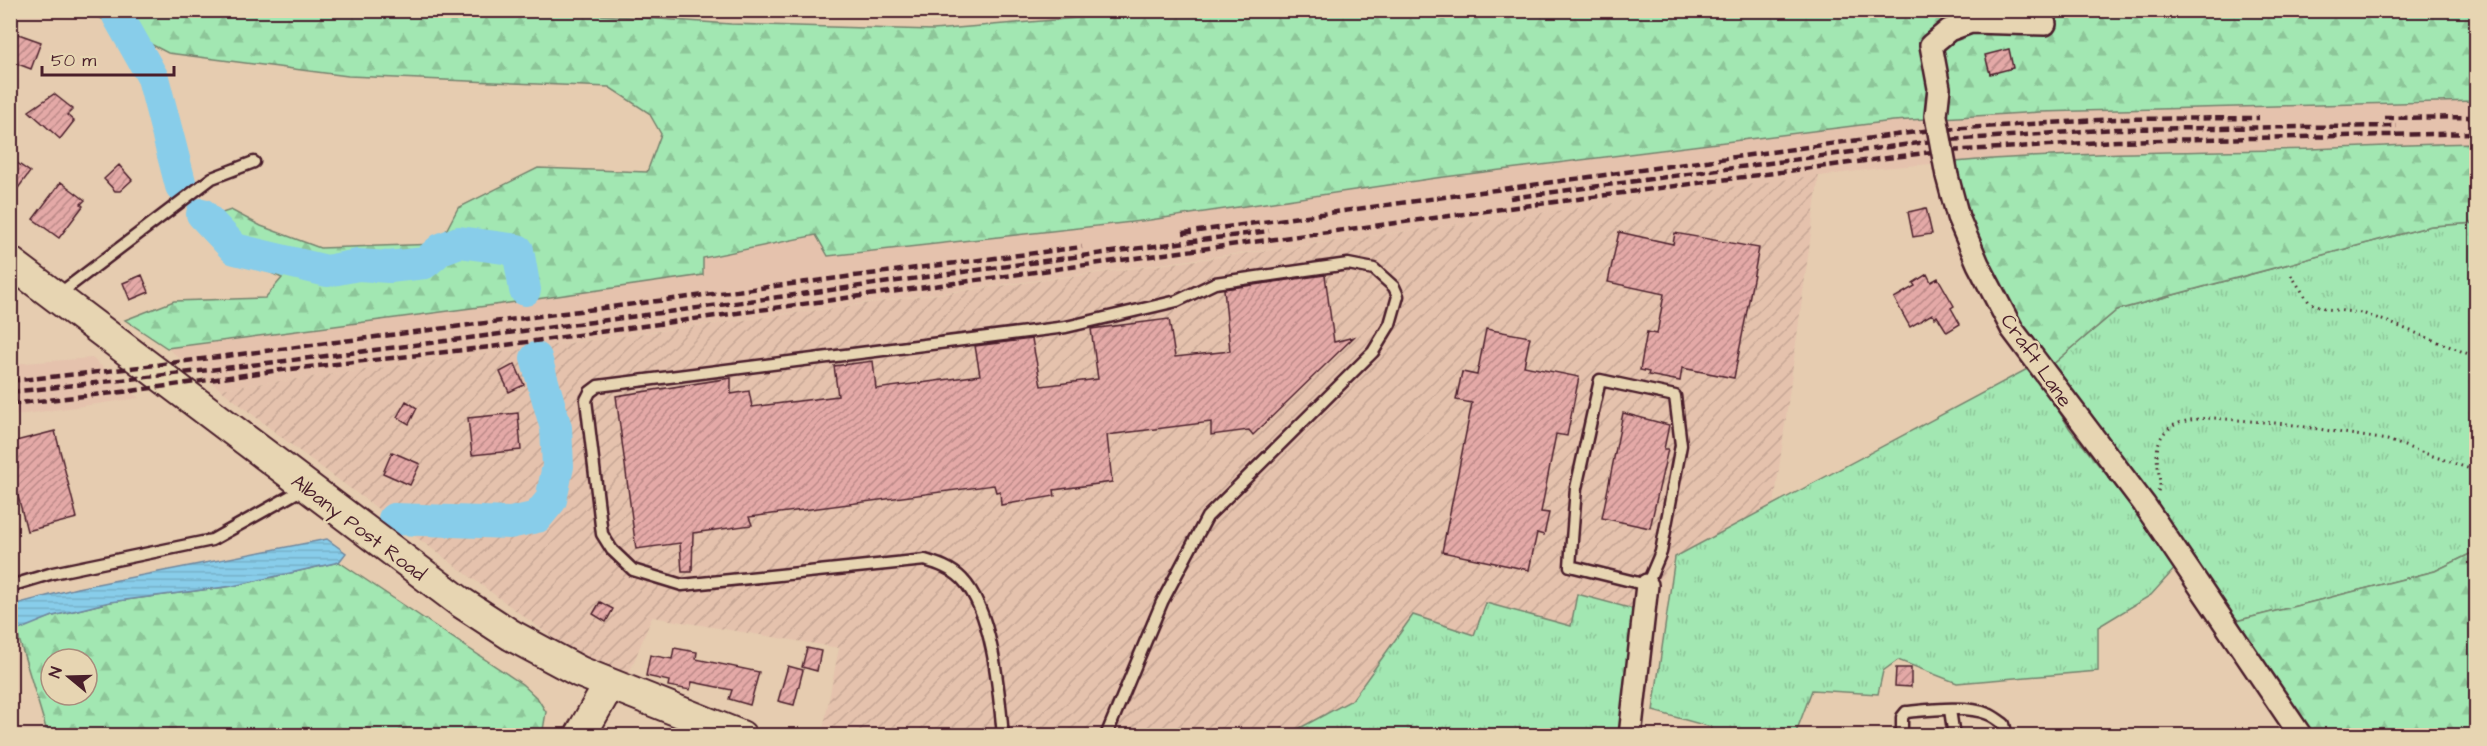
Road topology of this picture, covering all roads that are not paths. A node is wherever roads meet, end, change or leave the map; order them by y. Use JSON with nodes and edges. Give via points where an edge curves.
{"nodes":[{"id":1,"x":2045,"y":24,"type":"dead end"},
{"id":2,"x":254,"y":162,"type":"dead end"},
{"id":3,"x":10,"y":261,"type":"edge"},
{"id":4,"x":56,"y":296,"type":"junction"},
{"id":5,"x":306,"y":487,"type":"junction"},
{"id":6,"x":1647,"y":585,"type":"junction"},
{"id":7,"x":10,"y":586,"type":"edge"},
{"id":8,"x":609,"y":685,"type":"junction"},
{"id":9,"x":1950,"y":710,"type":"junction"},
{"id":10,"x":580,"y":735,"type":"edge"},
{"id":11,"x":741,"y":735,"type":"edge"},
{"id":12,"x":1003,"y":735,"type":"edge"},
{"id":13,"x":1106,"y":735,"type":"edge"},
{"id":14,"x":1630,"y":735,"type":"edge"},
{"id":15,"x":1902,"y":735,"type":"edge"},
{"id":16,"x":1954,"y":735,"type":"edge"},
{"id":17,"x":2007,"y":735,"type":"edge"},
{"id":18,"x":2301,"y":735,"type":"edge"}],
"edges":[{"from":1,"to":18,"type":"street","name":"Craft Lane","bridge":true,"via":[[1971,22],[1949,30],[1931,45],[1939,88],[1936,116],[1958,217],[2012,328],[2144,504]]},
{"from":2,"to":4,"type":"lane","via":[[212,178]]},
{"from":3,"to":4,"type":"main road","name":"Albany Post Road"},
{"from":4,"to":5,"type":"main road","name":"Albany Post Road"},
{"from":5,"to":7,"type":"lane","via":[[212,540],[53,573]]},
{"from":5,"to":8,"type":"main road","name":"Albany Post Road","via":[[493,624]]},
{"from":6,"to":6,"type":"lane","via":[[1570,566],[1576,488],[1600,380],[1675,396],[1681,445],[1661,552]]},
{"from":6,"to":14,"type":"street"},
{"from":8,"to":10,"type":"main road"},
{"from":8,"to":11,"type":"main road","name":"Albany Post Road"},
{"from":9,"to":15,"type":"lane","via":[[1906,712],[1902,717]]},
{"from":9,"to":16,"type":"lane"},
{"from":9,"to":17,"type":"lane","via":[[1987,713],[2004,724]]},
{"from":12,"to":13,"type":"lane","via":[[995,668],[980,605],[962,579],[948,568],[925,560],[682,585],[633,570],[602,534],[586,400],[590,392],[598,386],[1066,327],[1178,301],[1215,283],[1348,264],[1374,269],[1394,287],[1398,297],[1390,324],[1373,352],[1207,517],[1162,602]]}]}
